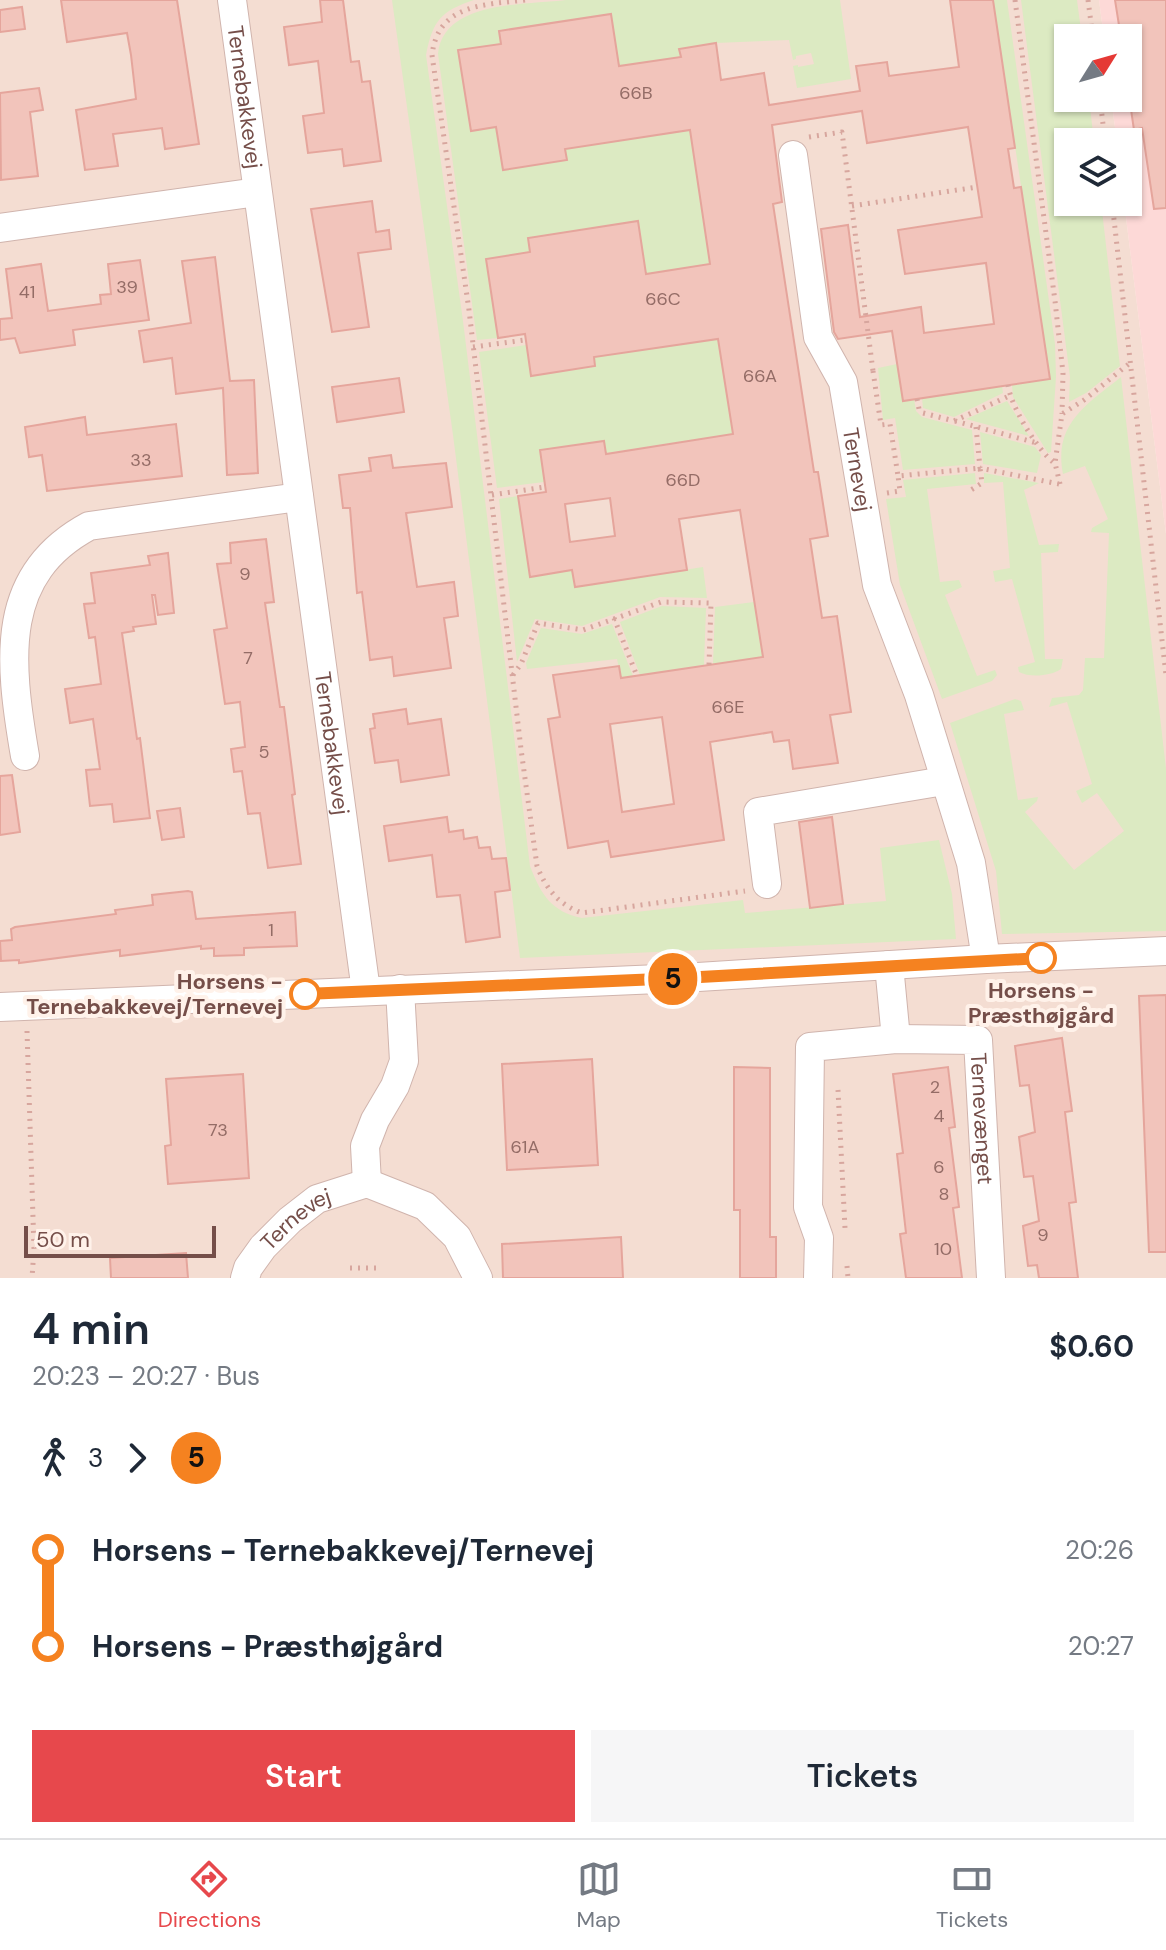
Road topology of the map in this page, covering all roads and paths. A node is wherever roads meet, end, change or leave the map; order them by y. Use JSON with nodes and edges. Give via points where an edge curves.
{"nodes":[{"id":1,"x":232,"y":0,"type":"edge"},
{"id":2,"x":525,"y":0,"type":"edge"},
{"id":3,"x":1015,"y":0,"type":"edge"},
{"id":4,"x":1088,"y":0,"type":"edge"},
{"id":5,"x":1091,"y":24,"type":"edge"},
{"id":6,"x":797,"y":147,"type":"joint"},
{"id":7,"x":977,"y":187,"type":"dead end"},
{"id":8,"x":257,"y":192,"type":"junction"},
{"id":9,"x":852,"y":206,"type":"junction"},
{"id":10,"x":1114,"y":216,"type":"edge"},
{"id":11,"x":0,"y":228,"type":"edge"},
{"id":12,"x":525,"y":340,"type":"dead end"},
{"id":13,"x":473,"y":347,"type":"junction"},
{"id":14,"x":1130,"y":363,"type":"junction"},
{"id":15,"x":873,"y":371,"type":"junction"},
{"id":16,"x":840,"y":377,"type":"junction"},
{"id":17,"x":1008,"y":385,"type":"dead end"},
{"id":18,"x":1009,"y":396,"type":"junction"},
{"id":19,"x":917,"y":399,"type":"dead end"},
{"id":20,"x":1062,"y":414,"type":"junction"},
{"id":21,"x":954,"y":421,"type":"junction"},
{"id":22,"x":976,"y":427,"type":"junction"},
{"id":23,"x":1037,"y":443,"type":"junction"},
{"id":24,"x":1055,"y":463,"type":"junction"},
{"id":25,"x":980,"y":468,"type":"junction"},
{"id":26,"x":898,"y":476,"type":"junction"},
{"id":27,"x":545,"y":487,"type":"dead end"},
{"id":28,"x":971,"y":490,"type":"dead end"},
{"id":29,"x":492,"y":495,"type":"junction"},
{"id":30,"x":862,"y":496,"type":"junction"},
{"id":31,"x":299,"y":497,"type":"junction"},
{"id":32,"x":614,"y":618,"type":"junction"},
{"id":33,"x":709,"y":665,"type":"dead end"},
{"id":34,"x":512,"y":675,"type":"junction"},
{"id":35,"x":1166,"y":675,"type":"edge"},
{"id":36,"x":637,"y":676,"type":"dead end"},
{"id":37,"x":25,"y":756,"type":"dead end"},
{"id":38,"x":944,"y":781,"type":"junction"},
{"id":39,"x":767,"y":884,"type":"joint"},
{"id":40,"x":1166,"y":951,"type":"edge"},
{"id":41,"x":986,"y":959,"type":"junction"},
{"id":42,"x":889,"y":965,"type":"junction"},
{"id":43,"x":400,"y":989,"type":"junction"},
{"id":44,"x":366,"y":991,"type":"junction"},
{"id":45,"x":13,"y":1006,"type":"edge"},
{"id":46,"x":896,"y":1039,"type":"junction"},
{"id":47,"x":836,"y":1045,"type":"junction"},
{"id":48,"x":367,"y":1183,"type":"junction"},
{"id":49,"x":846,"y":1231,"type":"dead end"},
{"id":50,"x":847,"y":1262,"type":"dead end"},
{"id":51,"x":350,"y":1268,"type":"dead end"},
{"id":52,"x":378,"y":1268,"type":"dead end"},
{"id":53,"x":32,"y":1278,"type":"edge"},
{"id":54,"x":245,"y":1278,"type":"edge"},
{"id":55,"x":478,"y":1278,"type":"edge"},
{"id":56,"x":818,"y":1278,"type":"edge"},
{"id":57,"x":848,"y":1278,"type":"edge"},
{"id":58,"x":991,"y":1278,"type":"edge"}],
"edges":[{"from":1,"to":8,"type":"street","name":"Ternebakkevej"},
{"from":2,"to":13,"type":"path","via":[[458,13],[434,38],[432,55]]},
{"from":3,"to":20,"type":"path","via":[[1055,301]]},
{"from":4,"to":5,"type":"path"},
{"from":6,"to":9,"type":"path","via":[[842,132]]},
{"from":6,"to":16,"type":"street","name":"Ternevej","via":[[818,337]]},
{"from":7,"to":9,"type":"path"},
{"from":8,"to":11,"type":"street","name":"Ternebakkevej"},
{"from":8,"to":31,"type":"street","name":"Ternebakkevej"},
{"from":9,"to":15,"type":"path"},
{"from":10,"to":14,"type":"path"},
{"from":12,"to":13,"type":"path"},
{"from":13,"to":29,"type":"path"},
{"from":14,"to":20,"type":"path"},
{"from":14,"to":35,"type":"path"},
{"from":15,"to":16,"type":"path"},
{"from":15,"to":26,"type":"path","via":[[881,425],[890,424]]},
{"from":16,"to":30,"type":"street","name":"Ternevej"},
{"from":17,"to":18,"type":"path"},
{"from":18,"to":21,"type":"path"},
{"from":18,"to":23,"type":"path"},
{"from":19,"to":21,"type":"path","via":[[923,413]]},
{"from":20,"to":24,"type":"path"},
{"from":21,"to":22,"type":"path"},
{"from":22,"to":23,"type":"path"},
{"from":22,"to":25,"type":"path"},
{"from":23,"to":24,"type":"path"},
{"from":24,"to":25,"type":"path","via":[[1060,484]]},
{"from":25,"to":26,"type":"path"},
{"from":25,"to":28,"type":"path","via":[[982,483]]},
{"from":26,"to":30,"type":"path","via":[[900,491]]},
{"from":27,"to":29,"type":"path"},
{"from":29,"to":34,"type":"path"},
{"from":30,"to":38,"type":"street","name":"Ternevej","via":[[877,585],[919,695]]},
{"from":31,"to":37,"type":"street","via":[[89,526],[39,554],[20,577],[6,619]]},
{"from":31,"to":44,"type":"street","name":"Ternebakkevej"},
{"from":32,"to":33,"type":"path","via":[[661,602],[711,603]]},
{"from":32,"to":34,"type":"path","via":[[583,630],[538,623]]},
{"from":32,"to":36,"type":"path"},
{"from":34,"to":39,"type":"path","via":[[537,866],[554,897],[582,913],[738,893]]},
{"from":38,"to":39,"type":"street","via":[[758,812]]},
{"from":38,"to":41,"type":"street","name":"Ternevej","via":[[971,863]]},
{"from":40,"to":41,"type":"street"},
{"from":41,"to":42,"type":"street"},
{"from":42,"to":43,"type":"street"},
{"from":42,"to":46,"type":"street"},
{"from":43,"to":44,"type":"street"},
{"from":43,"to":48,"type":"street","via":[[404,1061],[365,1146]]},
{"from":44,"to":45,"type":"street"},
{"from":45,"to":53,"type":"path","via":[[31,1087]]},
{"from":46,"to":47,"type":"street","name":"Ternevænget"},
{"from":46,"to":58,"type":"street","name":"Ternevænget","via":[[978,1040]]},
{"from":47,"to":49,"type":"path"},
{"from":47,"to":56,"type":"street","name":"Ternevænget","via":[[810,1047],[808,1207],[819,1238]]},
{"from":48,"to":54,"type":"street","name":"Ternevej","via":[[317,1199],[290,1220],[263,1247]]},
{"from":48,"to":55,"type":"street","via":[[425,1206],[457,1237]]},
{"from":50,"to":57,"type":"path"},
{"from":51,"to":52,"type":"path"}]}
